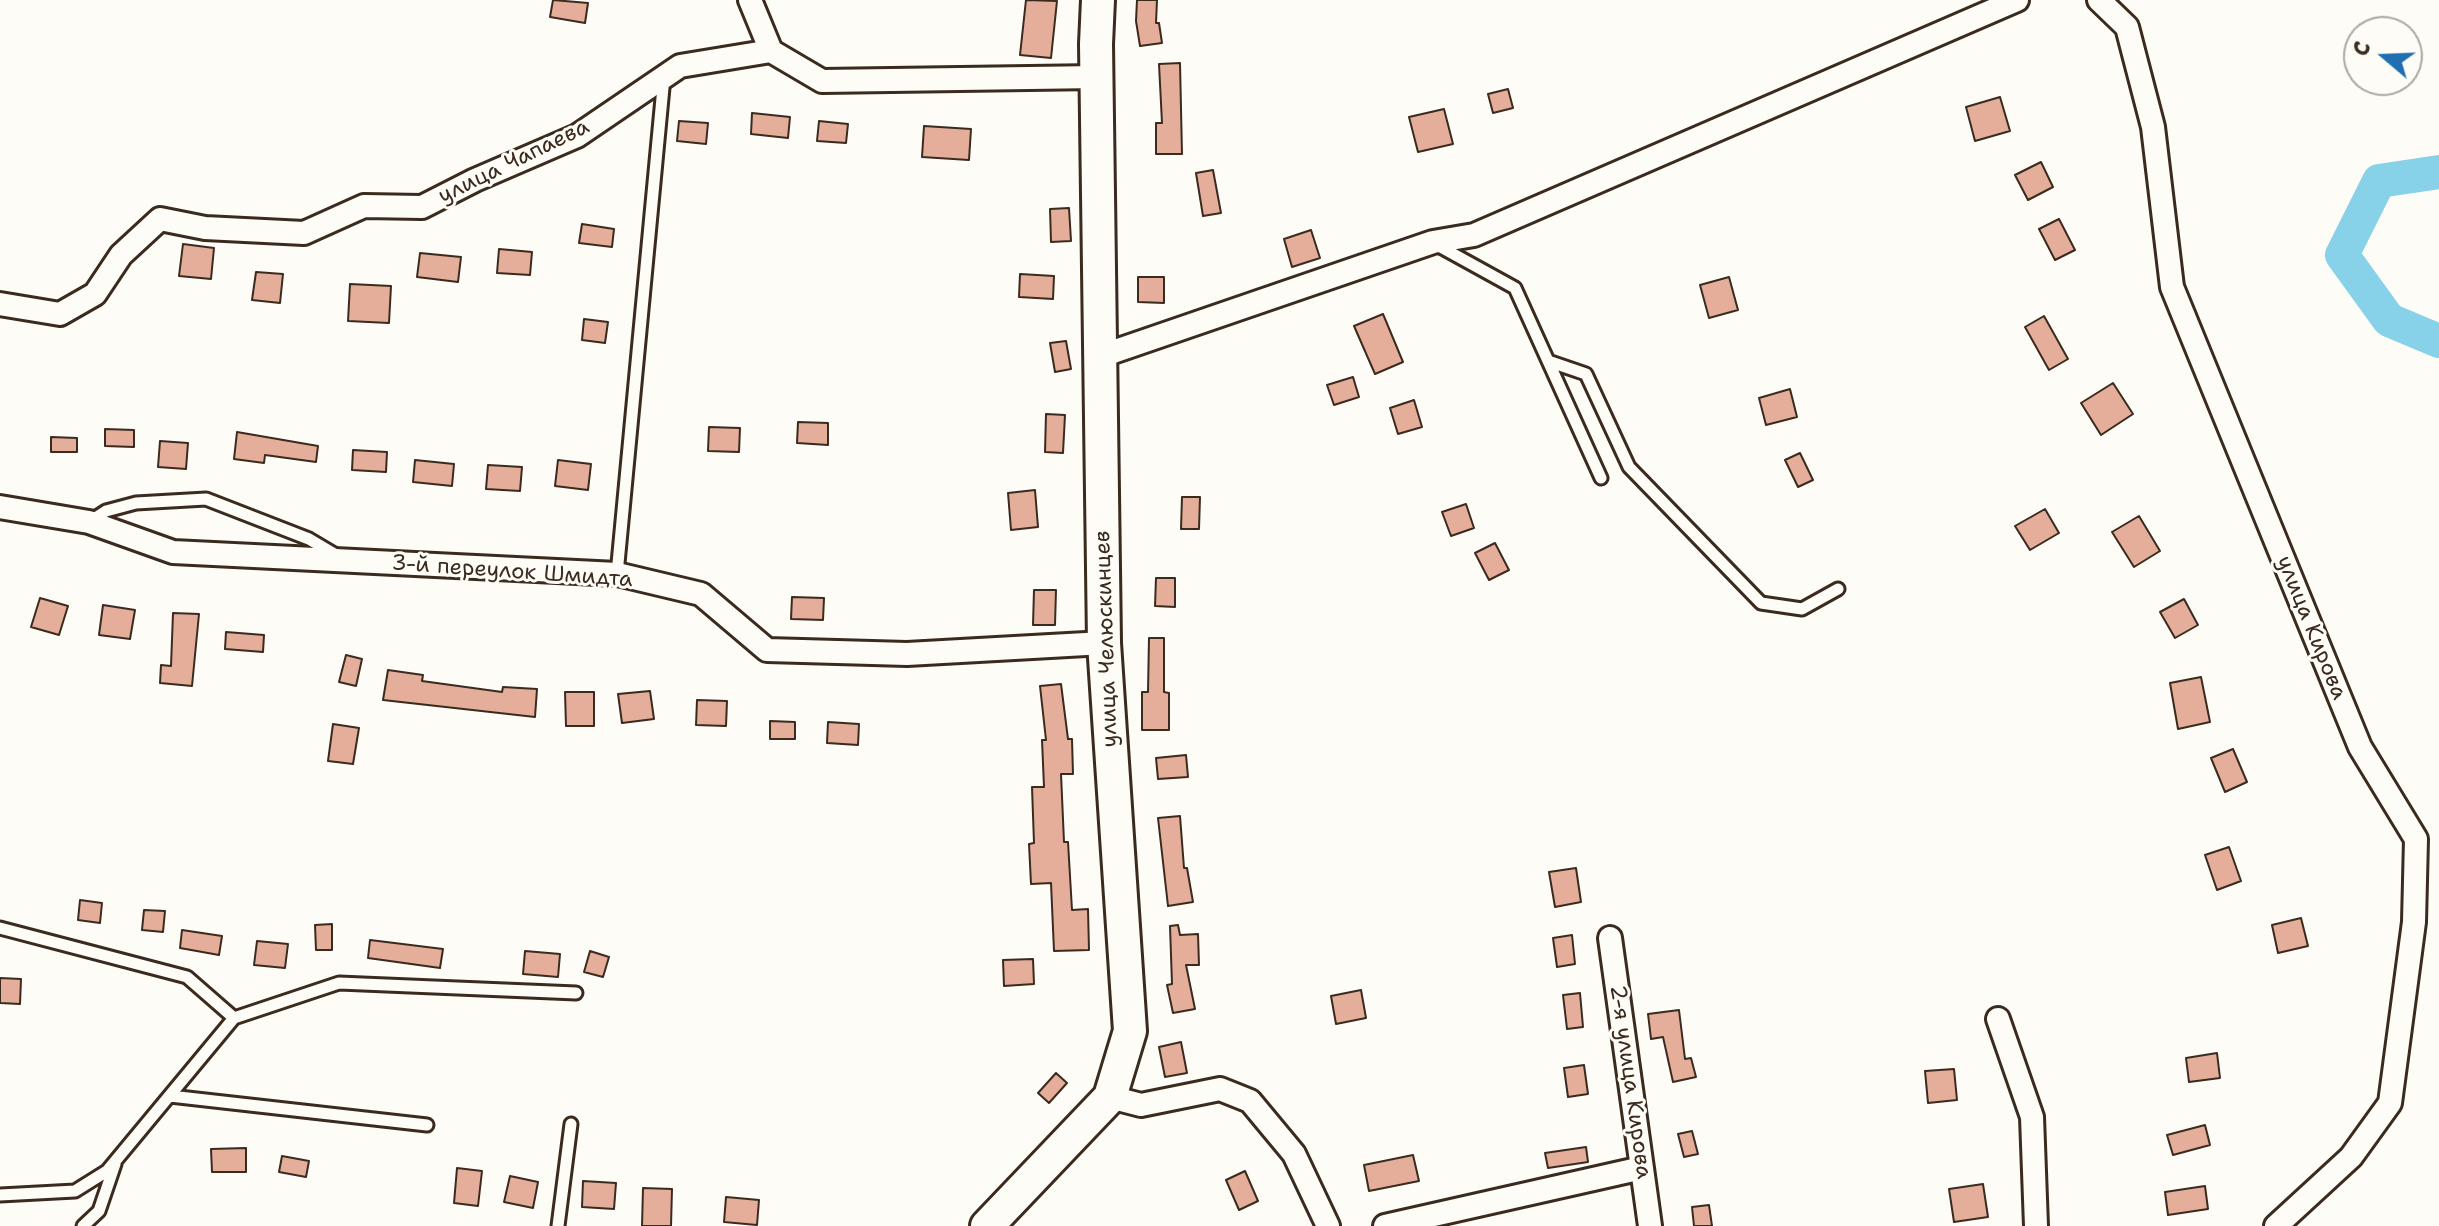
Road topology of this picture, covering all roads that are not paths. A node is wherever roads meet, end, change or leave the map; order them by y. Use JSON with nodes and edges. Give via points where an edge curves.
{"nodes":[{"id":1,"x":750,"y":0,"type":"edge"},
{"id":2,"x":1098,"y":0,"type":"edge"},
{"id":3,"x":2017,"y":0,"type":"edge"},
{"id":4,"x":2099,"y":0,"type":"edge"},
{"id":5,"x":771,"y":51,"type":"junction"},
{"id":6,"x":664,"y":77,"type":"junction"},
{"id":7,"x":1098,"y":77,"type":"junction"},
{"id":8,"x":1433,"y":242,"type":"junction"},
{"id":9,"x":0,"y":304,"type":"edge"},
{"id":10,"x":1101,"y":356,"type":"junction"},
{"id":11,"x":1548,"y":361,"type":"junction"},
{"id":12,"x":1601,"y":478,"type":"dead end"},
{"id":13,"x":0,"y":507,"type":"edge"},
{"id":14,"x":89,"y":522,"type":"junction"},
{"id":15,"x":344,"y":559,"type":"dead end"},
{"id":16,"x":617,"y":574,"type":"junction"},
{"id":17,"x":1838,"y":589,"type":"dead end"},
{"id":18,"x":1104,"y":643,"type":"junction"},
{"id":19,"x":0,"y":928,"type":"edge"},
{"id":20,"x":1610,"y":938,"type":"dead end"},
{"id":21,"x":576,"y":993,"type":"dead end"},
{"id":22,"x":234,"y":1018,"type":"junction"},
{"id":23,"x":1998,"y":1019,"type":"dead end"},
{"id":24,"x":170,"y":1096,"type":"junction"},
{"id":25,"x":1110,"y":1097,"type":"junction"},
{"id":26,"x":571,"y":1124,"type":"dead end"},
{"id":27,"x":427,"y":1125,"type":"dead end"},
{"id":28,"x":115,"y":1164,"type":"junction"},
{"id":29,"x":1642,"y":1168,"type":"junction"},
{"id":30,"x":0,"y":1195,"type":"edge"},
{"id":31,"x":83,"y":1226,"type":"edge"},
{"id":32,"x":558,"y":1226,"type":"edge"},
{"id":33,"x":987,"y":1226,"type":"edge"},
{"id":34,"x":1328,"y":1226,"type":"edge"},
{"id":35,"x":1385,"y":1226,"type":"edge"},
{"id":36,"x":1650,"y":1226,"type":"edge"},
{"id":37,"x":2036,"y":1226,"type":"edge"},
{"id":38,"x":2276,"y":1226,"type":"edge"}],
"edges":[{"from":1,"to":5,"type":"street"},
{"from":2,"to":7,"type":"street","name":"улица Челюскинцев"},
{"from":3,"to":8,"type":"street","via":[[1474,235]]},
{"from":4,"to":38,"type":"street","name":"улица Кирова","via":[[2127,27],[2153,127],[2172,287],[2360,747],[2416,839],[2414,922],[2390,1103],[2351,1157]]},
{"from":5,"to":6,"type":"street","name":"улица Чапаева","via":[[680,66]]},
{"from":5,"to":7,"type":"street","via":[[822,81]]},
{"from":6,"to":9,"type":"street","name":"улица Чапаева","via":[[577,136],[422,207],[364,206],[304,233],[205,228],[160,219],[121,255],[95,294],[60,314]]},
{"from":6,"to":16,"type":"lane"},
{"from":7,"to":10,"type":"street","name":"улица Челюскинцев"},
{"from":8,"to":10,"type":"street"},
{"from":8,"to":11,"type":"lane","via":[[1515,288]]},
{"from":10,"to":18,"type":"street","name":"улица Челюскинцев"},
{"from":11,"to":12,"type":"lane"},
{"from":11,"to":17,"type":"lane","via":[[1586,374],[1629,467],[1761,603],[1802,609]]},
{"from":13,"to":14,"type":"street","name":"3-й переулок Шмидта"},
{"from":14,"to":15,"type":"lane","via":[[136,503],[206,499],[309,539]]},
{"from":14,"to":16,"type":"street","name":"3-й переулок Шмидта","via":[[173,552]]},
{"from":16,"to":18,"type":"street","name":"3-й переулок Шмидта","via":[[701,594],[767,650],[907,654]]},
{"from":18,"to":25,"type":"street","name":"улица Челюскинцев","via":[[1130,1031]]},
{"from":19,"to":22,"type":"lane","via":[[187,977]]},
{"from":20,"to":29,"type":"street","name":"2-я улица Кирова"},
{"from":21,"to":22,"type":"lane","via":[[339,983]]},
{"from":22,"to":24,"type":"lane"},
{"from":23,"to":37,"type":"street","via":[[2032,1117]]},
{"from":24,"to":27,"type":"lane"},
{"from":24,"to":28,"type":"lane"},
{"from":25,"to":33,"type":"street","name":"улица Челюскинцев"},
{"from":25,"to":34,"type":"street","via":[[1141,1105],[1220,1089],[1250,1101],[1294,1154]]},
{"from":26,"to":32,"type":"lane"},
{"from":28,"to":30,"type":"lane","via":[[75,1191]]},
{"from":28,"to":31,"type":"lane","via":[[99,1211]]},
{"from":29,"to":35,"type":"street"},
{"from":29,"to":36,"type":"street","name":"2-я улица Кирова"}]}
